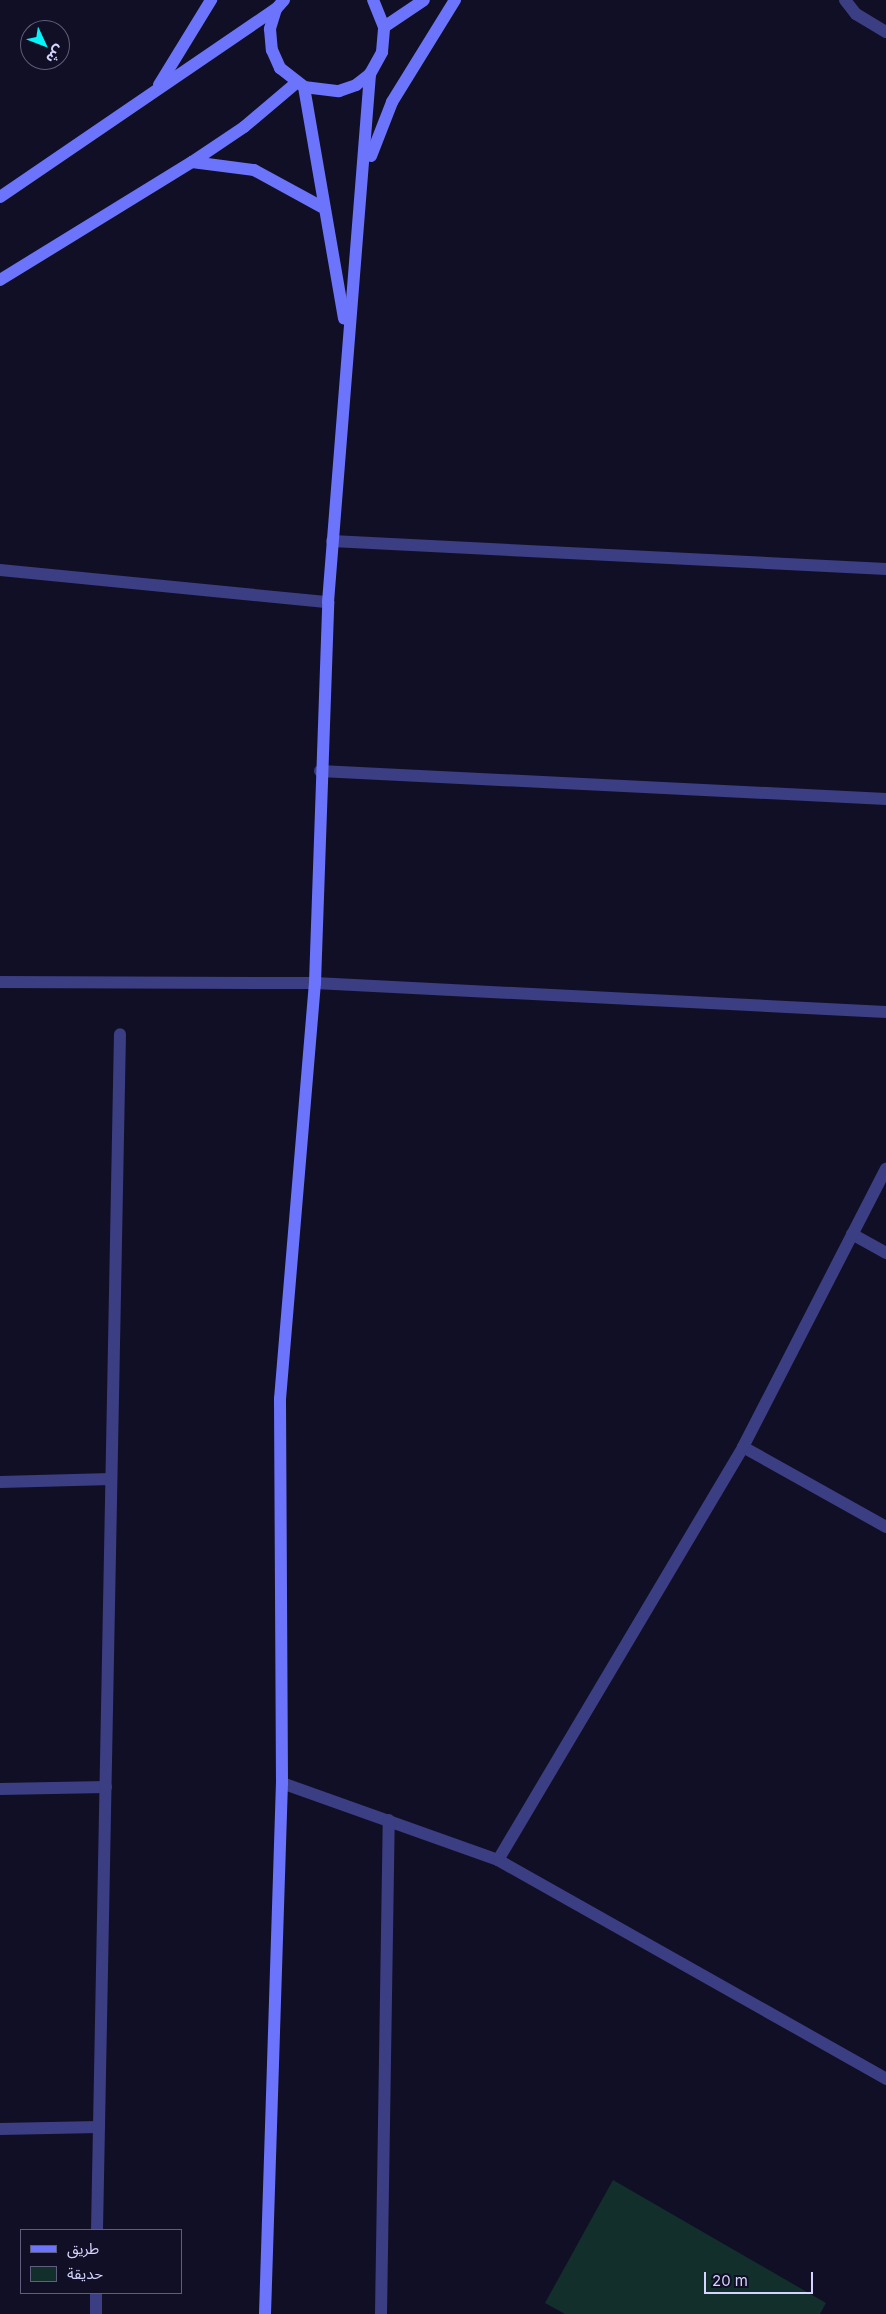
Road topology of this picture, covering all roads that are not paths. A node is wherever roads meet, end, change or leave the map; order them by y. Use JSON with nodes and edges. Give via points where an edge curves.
{"nodes":[{"id":1,"x":211,"y":0,"type":"edge"},
{"id":2,"x":373,"y":0,"type":"edge"},
{"id":3,"x":424,"y":0,"type":"edge"},
{"id":4,"x":455,"y":0,"type":"edge"},
{"id":5,"x":845,"y":0,"type":"edge"},
{"id":6,"x":280,"y":5,"type":"edge"},
{"id":7,"x":384,"y":27,"type":"junction"},
{"id":8,"x":886,"y":32,"type":"edge"},
{"id":9,"x":370,"y":74,"type":"junction"},
{"id":10,"x":300,"y":85,"type":"junction"},
{"id":11,"x":156,"y":89,"type":"junction"},
{"id":12,"x":192,"y":162,"type":"junction"},
{"id":13,"x":362,"y":182,"type":"junction"},
{"id":14,"x":0,"y":197,"type":"edge"},
{"id":15,"x":322,"y":207,"type":"junction"},
{"id":16,"x":0,"y":280,"type":"edge"},
{"id":17,"x":347,"y":338,"type":"junction"},
{"id":18,"x":332,"y":541,"type":"junction"},
{"id":19,"x":886,"y":569,"type":"edge"},
{"id":20,"x":0,"y":570,"type":"edge"},
{"id":21,"x":328,"y":602,"type":"junction"},
{"id":22,"x":320,"y":771,"type":"junction"},
{"id":23,"x":886,"y":799,"type":"edge"},
{"id":24,"x":0,"y":982,"type":"edge"},
{"id":25,"x":314,"y":983,"type":"junction"},
{"id":26,"x":886,"y":1012,"type":"edge"},
{"id":27,"x":120,"y":1034,"type":"dead end"},
{"id":28,"x":886,"y":1169,"type":"edge"},
{"id":29,"x":852,"y":1234,"type":"junction"},
{"id":30,"x":886,"y":1253,"type":"edge"},
{"id":31,"x":743,"y":1447,"type":"junction"},
{"id":32,"x":111,"y":1479,"type":"junction"},
{"id":33,"x":0,"y":1482,"type":"edge"},
{"id":34,"x":886,"y":1527,"type":"edge"},
{"id":35,"x":282,"y":1784,"type":"junction"},
{"id":36,"x":106,"y":1787,"type":"junction"},
{"id":37,"x":0,"y":1788,"type":"edge"},
{"id":38,"x":389,"y":1820,"type":"junction"},
{"id":39,"x":498,"y":1860,"type":"junction"},
{"id":40,"x":886,"y":2079,"type":"edge"},
{"id":41,"x":99,"y":2128,"type":"junction"},
{"id":42,"x":0,"y":2129,"type":"edge"},
{"id":43,"x":97,"y":2229,"type":"edge"},
{"id":44,"x":96,"y":2294,"type":"edge"},
{"id":45,"x":96,"y":2314,"type":"edge"},
{"id":46,"x":265,"y":2314,"type":"edge"},
{"id":47,"x":381,"y":2314,"type":"edge"}],
"edges":[{"from":1,"to":11,"type":"street"},
{"from":2,"to":7,"type":"street"},
{"from":3,"to":7,"type":"street"},
{"from":4,"to":13,"type":"street","via":[[392,102]]},
{"from":5,"to":8,"type":"street","via":[[856,14]]},
{"from":6,"to":10,"type":"street","via":[[270,29],[272,50],[280,68]]},
{"from":6,"to":11,"type":"street"},
{"from":7,"to":9,"type":"street","via":[[382,52]]},
{"from":9,"to":10,"type":"street","via":[[356,85],[339,91]]},
{"from":9,"to":13,"type":"street"},
{"from":10,"to":12,"type":"street"},
{"from":10,"to":15,"type":"street"},
{"from":11,"to":14,"type":"street"},
{"from":12,"to":15,"type":"street","via":[[254,170]]},
{"from":12,"to":16,"type":"street"},
{"from":13,"to":17,"type":"street"},
{"from":15,"to":17,"type":"street"},
{"from":17,"to":18,"type":"street"},
{"from":18,"to":19,"type":"street"},
{"from":18,"to":21,"type":"street"},
{"from":20,"to":21,"type":"street"},
{"from":21,"to":22,"type":"street"},
{"from":22,"to":23,"type":"street"},
{"from":22,"to":25,"type":"street"},
{"from":24,"to":25,"type":"street"},
{"from":25,"to":26,"type":"street"},
{"from":25,"to":35,"type":"street","via":[[280,1399]]},
{"from":27,"to":32,"type":"street"},
{"from":28,"to":29,"type":"street"},
{"from":29,"to":30,"type":"street"},
{"from":29,"to":31,"type":"street"},
{"from":31,"to":34,"type":"street"},
{"from":31,"to":39,"type":"street"},
{"from":32,"to":33,"type":"street"},
{"from":32,"to":36,"type":"street"},
{"from":35,"to":38,"type":"street"},
{"from":35,"to":46,"type":"street"},
{"from":36,"to":37,"type":"street"},
{"from":36,"to":41,"type":"street"},
{"from":38,"to":39,"type":"street"},
{"from":38,"to":47,"type":"street"},
{"from":39,"to":40,"type":"street"},
{"from":41,"to":42,"type":"street"},
{"from":41,"to":43,"type":"street"},
{"from":44,"to":45,"type":"street"}]}
